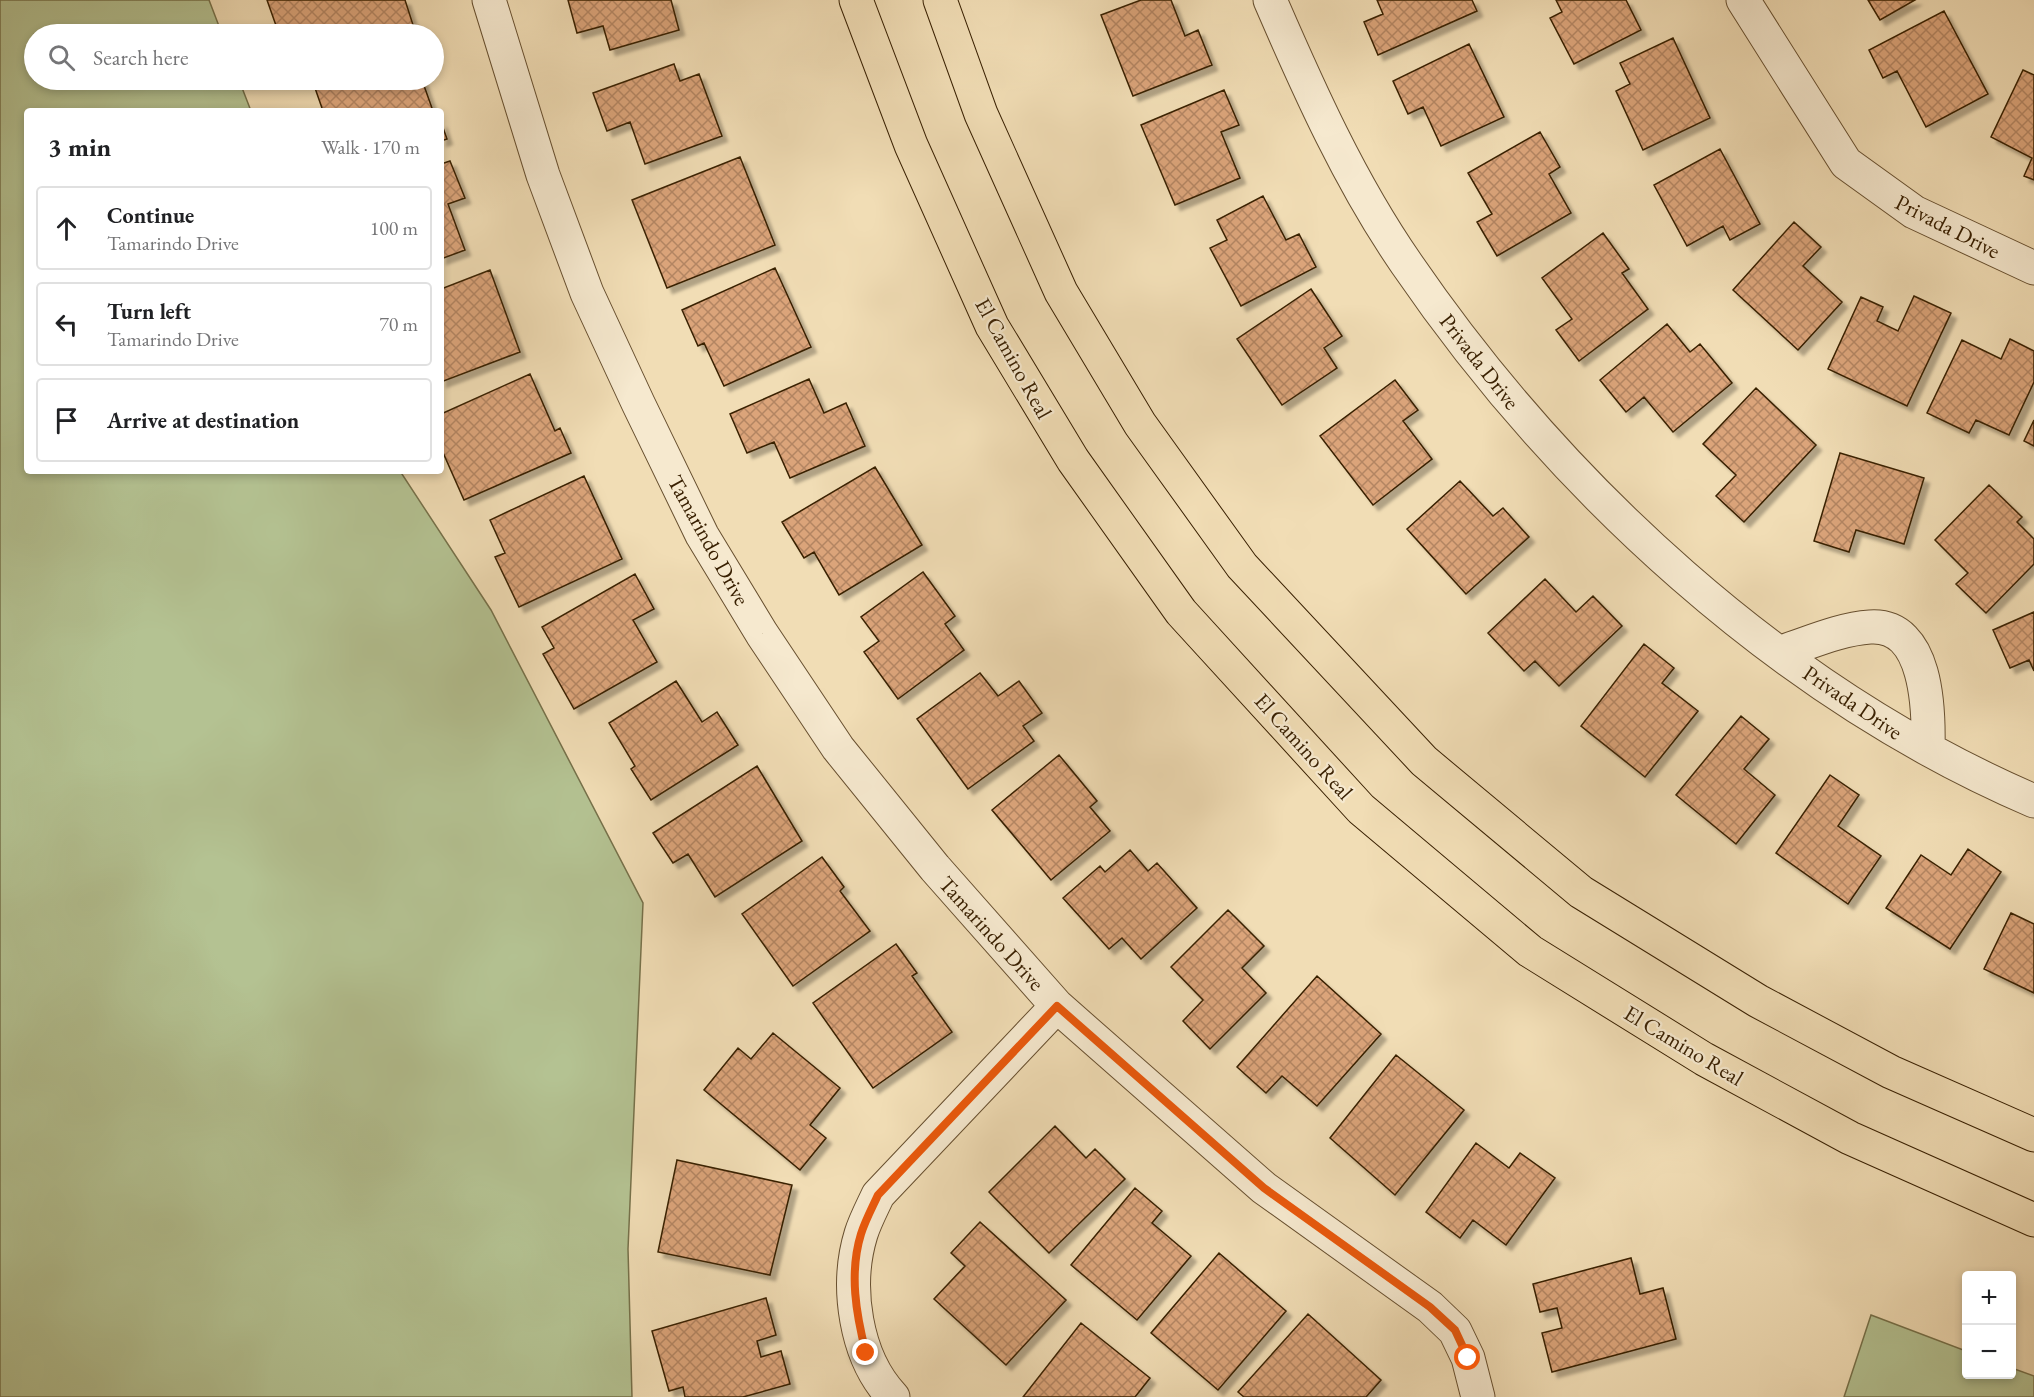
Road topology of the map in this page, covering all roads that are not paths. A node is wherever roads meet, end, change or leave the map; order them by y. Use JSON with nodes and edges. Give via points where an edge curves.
{"nodes":[{"id":1,"x":489,"y":0,"type":"edge"},
{"id":2,"x":856,"y":0,"type":"edge"},
{"id":3,"x":940,"y":0,"type":"edge"},
{"id":4,"x":1270,"y":0,"type":"edge"},
{"id":5,"x":1743,"y":0,"type":"edge"},
{"id":6,"x":2034,"y":268,"type":"edge"},
{"id":7,"x":1781,"y":652,"type":"junction"},
{"id":8,"x":1928,"y":749,"type":"junction"},
{"id":9,"x":2034,"y":801,"type":"edge"},
{"id":10,"x":1057,"y":1006,"type":"junction"},
{"id":11,"x":2034,"y":1135,"type":"edge"},
{"id":12,"x":2034,"y":1220,"type":"edge"},
{"id":13,"x":893,"y":1397,"type":"edge"},
{"id":14,"x":1478,"y":1397,"type":"edge"}],
"edges":[{"from":1,"to":10,"type":"street","name":"Tamarindo Drive","via":[[543,175],[587,293],[702,536],[838,748],[935,868]]},
{"from":2,"to":12,"type":"main road","name":"El Camino Real","via":[[911,145],[992,326],[1073,460],[1181,612],[1361,809],[1530,951],[1704,1059],[1850,1138]]},
{"from":3,"to":11,"type":"main road","via":[[981,114],[1061,292],[1140,424],[1242,566],[1424,761],[1581,892],[1758,1001],[1891,1072]]},
{"from":4,"to":7,"type":"street","name":"Privada Drive","via":[[1347,163],[1404,261],[1461,338],[1519,412],[1597,497],[1699,589]]},
{"from":5,"to":6,"type":"street","name":"Privada Drive","via":[[1846,163],[1914,212]]},
{"from":7,"to":8,"type":"street","name":"Privada Drive","via":[[1814,678]]},
{"from":7,"to":8,"type":"street","name":"Privada Drive","via":[[1862,628],[1891,630],[1915,657],[1925,683]]},
{"from":8,"to":9,"type":"street","name":"Privada Drive"},
{"from":10,"to":13,"type":"street","name":"Tamarindo Drive","via":[[878,1195],[861,1234],[855,1272],[857,1316],[866,1353]]},
{"from":10,"to":14,"type":"street","name":"Tamarindo Drive","via":[[1264,1188],[1455,1330],[1468,1358]]}]}
